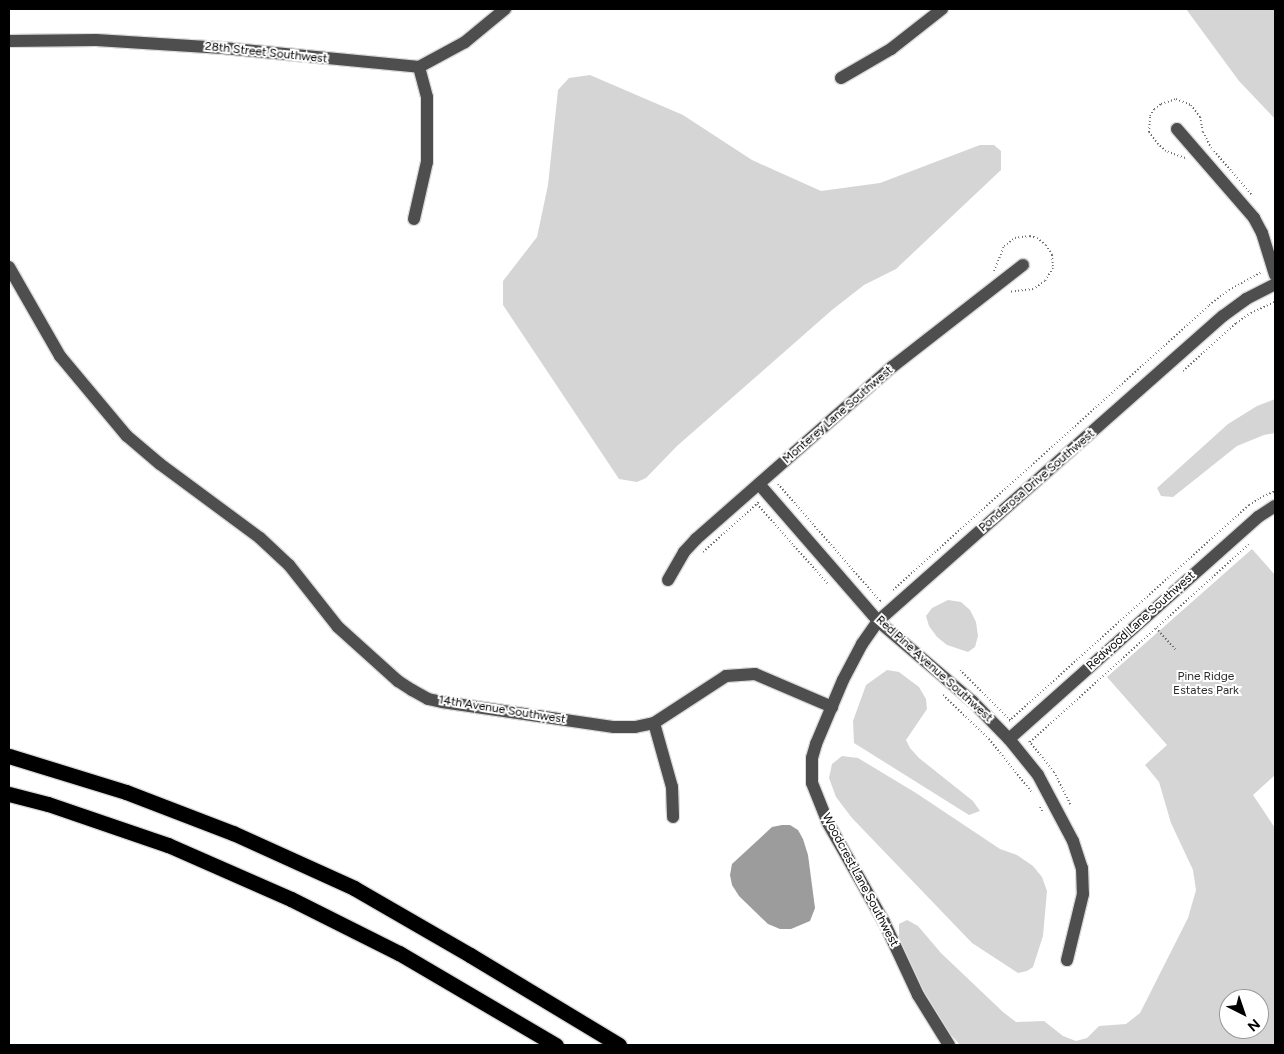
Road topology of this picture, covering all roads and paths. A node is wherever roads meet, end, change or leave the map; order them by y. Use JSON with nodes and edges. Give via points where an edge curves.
{"nodes":[{"id":1,"x":505,"y":9,"type":"edge"},
{"id":2,"x":942,"y":9,"type":"edge"},
{"id":3,"x":9,"y":41,"type":"edge"},
{"id":4,"x":419,"y":67,"type":"junction"},
{"id":5,"x":841,"y":78,"type":"dead end"},
{"id":6,"x":1177,"y":129,"type":"dead end"},
{"id":7,"x":414,"y":219,"type":"dead end"},
{"id":8,"x":1046,"y":245,"type":"dead end"},
{"id":9,"x":1023,"y":265,"type":"dead end"},
{"id":10,"x":9,"y":267,"type":"edge"},
{"id":11,"x":1261,"y":273,"type":"dead end"},
{"id":12,"x":1275,"y":275,"type":"edge"},
{"id":13,"x":1275,"y":284,"type":"edge"},
{"id":14,"x":1003,"y":295,"type":"dead end"},
{"id":15,"x":1275,"y":302,"type":"edge"},
{"id":16,"x":1183,"y":371,"type":"dead end"},
{"id":17,"x":759,"y":484,"type":"junction"},
{"id":18,"x":778,"y":484,"type":"dead end"},
{"id":19,"x":1275,"y":491,"type":"edge"},
{"id":20,"x":1275,"y":506,"type":"edge"},
{"id":21,"x":1248,"y":544,"type":"dead end"},
{"id":22,"x":703,"y":552,"type":"dead end"},
{"id":23,"x":668,"y":580,"type":"dead end"},
{"id":24,"x":828,"y":584,"type":"dead end"},
{"id":25,"x":878,"y":621,"type":"junction"},
{"id":26,"x":1156,"y":628,"type":"junction"},
{"id":27,"x":1177,"y":651,"type":"dead end"},
{"id":28,"x":960,"y":670,"type":"dead end"},
{"id":29,"x":943,"y":695,"type":"dead end"},
{"id":30,"x":832,"y":707,"type":"junction"},
{"id":31,"x":654,"y":723,"type":"junction"},
{"id":32,"x":1009,"y":739,"type":"junction"},
{"id":33,"x":9,"y":756,"type":"edge"},
{"id":34,"x":9,"y":794,"type":"edge"},
{"id":35,"x":1071,"y":806,"type":"dead end"},
{"id":36,"x":1043,"y":814,"type":"dead end"},
{"id":37,"x":674,"y":817,"type":"dead end"},
{"id":38,"x":1067,"y":960,"type":"dead end"},
{"id":39,"x":556,"y":1045,"type":"edge"},
{"id":40,"x":619,"y":1045,"type":"edge"},
{"id":41,"x":949,"y":1045,"type":"edge"}],
"edges":[{"from":1,"to":4,"type":"street","via":[[465,42]]},
{"from":2,"to":5,"type":"street","via":[[891,49]]},
{"from":3,"to":4,"type":"street","name":"28th Street Southwest","via":[[96,40],[223,48]]},
{"from":4,"to":7,"type":"street","via":[[427,98],[427,162]]},
{"from":6,"to":12,"type":"street","via":[[1254,218]]},
{"from":8,"to":14,"type":"path","via":[[1052,255],[1053,268],[1045,281],[1033,289]]},
{"from":9,"to":17,"type":"street","name":"Monterey Lane Southwest","via":[[892,366]]},
{"from":10,"to":31,"type":"street","name":"14th Avenue Southwest","via":[[60,356],[127,436],[260,538],[289,565],[338,627],[398,680],[428,699],[442,702],[614,727]]},
{"from":11,"to":18,"type":"path","via":[[1209,305],[880,601]]},
{"from":13,"to":25,"type":"street","name":"Ponderosa Drive Southwest","via":[[1223,316]]},
{"from":15,"to":16,"type":"path","via":[[1236,323]]},
{"from":17,"to":23,"type":"street","name":"Monterey Lane Southwest","via":[[684,552]]},
{"from":17,"to":25,"type":"street","name":"Red Pine Avenue Southwest"},
{"from":19,"to":28,"type":"path","via":[[1249,506],[1010,720]]},
{"from":20,"to":32,"type":"street","name":"Redwood Lane Southwest","via":[[1258,517]]},
{"from":21,"to":26,"type":"path"},
{"from":22,"to":24,"type":"path","via":[[757,504]]},
{"from":25,"to":30,"type":"street","name":"Ponderosa Drive Southwest","via":[[842,680]]},
{"from":25,"to":32,"type":"street","name":"Red Pine Avenue Southwest","via":[[972,701]]},
{"from":26,"to":27,"type":"path"},
{"from":26,"to":35,"type":"path","via":[[1030,742],[1054,772]]},
{"from":29,"to":36,"type":"path","via":[[1019,774]]},
{"from":30,"to":31,"type":"street","name":"14th Avenue Southwest","via":[[755,674],[739,673],[711,684]]},
{"from":30,"to":41,"type":"street","name":"Woodcrest Lane Southwest","via":[[812,758],[812,783],[818,803],[884,922],[918,995]]},
{"from":31,"to":37,"type":"street","via":[[672,786]]},
{"from":32,"to":38,"type":"street","name":"Red Pine Avenue Southwest","via":[[1028,760],[1050,794],[1082,868],[1083,894]]},
{"from":33,"to":40,"type":"highway","via":[[135,796],[232,833],[354,888]]},
{"from":34,"to":39,"type":"highway","via":[[168,845],[291,899],[398,952]]}]}
